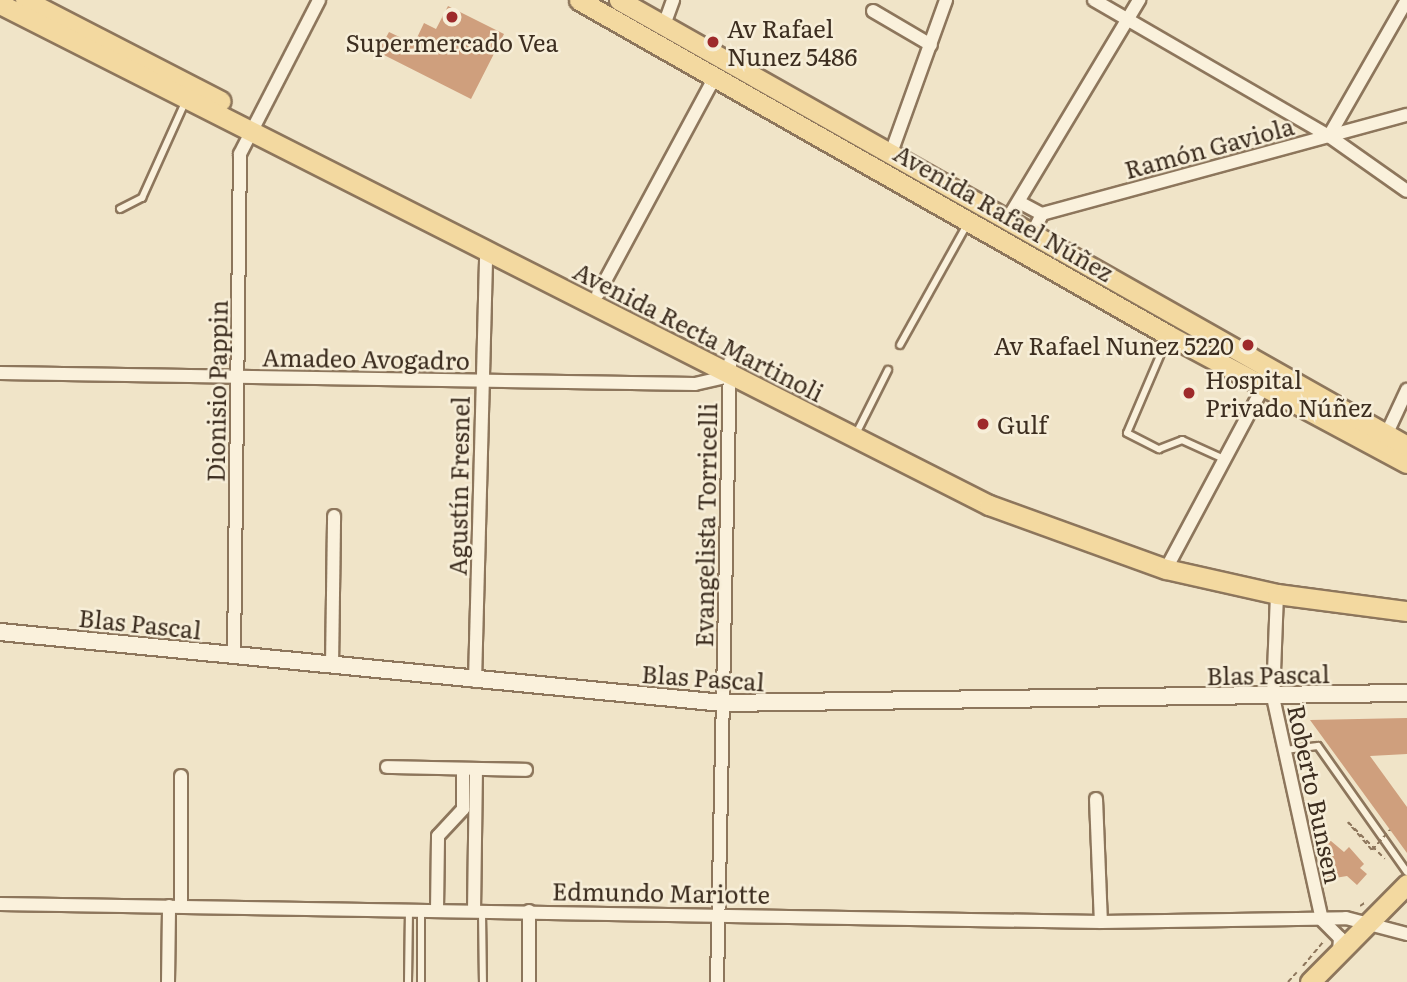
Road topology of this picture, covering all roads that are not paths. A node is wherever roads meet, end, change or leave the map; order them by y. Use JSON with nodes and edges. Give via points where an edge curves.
{"nodes":[{"id":1,"x":11,"y":0,"type":"edge"},
{"id":2,"x":25,"y":0,"type":"edge"},
{"id":3,"x":319,"y":0,"type":"edge"},
{"id":4,"x":579,"y":0,"type":"edge"},
{"id":5,"x":619,"y":0,"type":"edge"},
{"id":6,"x":673,"y":0,"type":"edge"},
{"id":7,"x":946,"y":0,"type":"edge"},
{"id":8,"x":1094,"y":0,"type":"edge"},
{"id":9,"x":1139,"y":0,"type":"edge"},
{"id":10,"x":1407,"y":0,"type":"edge"},
{"id":11,"x":0,"y":5,"type":"edge"},
{"id":12,"x":873,"y":11,"type":"dead end"},
{"id":13,"x":1129,"y":19,"type":"junction"},
{"id":14,"x":664,"y":25,"type":"junction"},
{"id":15,"x":931,"y":45,"type":"junction"},
{"id":16,"x":120,"y":49,"type":"junction"},
{"id":17,"x":715,"y":77,"type":"junction"},
{"id":18,"x":187,"y":99,"type":"junction"},
{"id":19,"x":1407,"y":115,"type":"edge"},
{"id":20,"x":252,"y":124,"type":"junction"},
{"id":21,"x":1329,"y":136,"type":"junction"},
{"id":22,"x":891,"y":153,"type":"junction"},
{"id":23,"x":904,"y":184,"type":"junction"},
{"id":24,"x":1407,"y":191,"type":"edge"},
{"id":25,"x":1019,"y":202,"type":"junction"},
{"id":26,"x":120,"y":209,"type":"dead end"},
{"id":27,"x":1042,"y":215,"type":"junction"},
{"id":28,"x":1007,"y":220,"type":"junction"},
{"id":29,"x":969,"y":221,"type":"junction"},
{"id":30,"x":1032,"y":234,"type":"junction"},
{"id":31,"x":486,"y":250,"type":"junction"},
{"id":32,"x":1039,"y":260,"type":"junction"},
{"id":33,"x":598,"y":294,"type":"junction"},
{"id":34,"x":1168,"y":335,"type":"junction"},
{"id":35,"x":900,"y":345,"type":"dead end"},
{"id":36,"x":730,"y":369,"type":"junction"},
{"id":37,"x":888,"y":370,"type":"dead end"},
{"id":38,"x":0,"y":373,"type":"edge"},
{"id":39,"x":238,"y":376,"type":"junction"},
{"id":40,"x":481,"y":380,"type":"junction"},
{"id":41,"x":1264,"y":387,"type":"junction"},
{"id":42,"x":1407,"y":390,"type":"edge"},
{"id":43,"x":859,"y":428,"type":"junction"},
{"id":44,"x":1359,"y":428,"type":"junction"},
{"id":45,"x":1394,"y":434,"type":"edge"},
{"id":46,"x":1407,"y":446,"type":"edge"},
{"id":47,"x":1224,"y":458,"type":"junction"},
{"id":48,"x":1407,"y":463,"type":"edge"},
{"id":49,"x":1407,"y":474,"type":"edge"},
{"id":50,"x":334,"y":516,"type":"dead end"},
{"id":51,"x":1167,"y":564,"type":"junction"},
{"id":52,"x":1278,"y":594,"type":"junction"},
{"id":53,"x":1407,"y":600,"type":"edge"},
{"id":54,"x":1407,"y":611,"type":"edge"},
{"id":55,"x":0,"y":632,"type":"edge"},
{"id":56,"x":234,"y":656,"type":"junction"},
{"id":57,"x":332,"y":666,"type":"junction"},
{"id":58,"x":475,"y":681,"type":"junction"},
{"id":59,"x":1407,"y":693,"type":"edge"},
{"id":60,"x":1273,"y":697,"type":"junction"},
{"id":61,"x":723,"y":703,"type":"junction"},
{"id":62,"x":1283,"y":751,"type":"junction"},
{"id":63,"x":387,"y":767,"type":"dead end"},
{"id":64,"x":470,"y":769,"type":"junction"},
{"id":65,"x":526,"y":770,"type":"dead end"},
{"id":66,"x":181,"y":776,"type":"dead end"},
{"id":67,"x":1096,"y":799,"type":"dead end"},
{"id":68,"x":469,"y":809,"type":"junction"},
{"id":69,"x":1407,"y":872,"type":"edge"},
{"id":70,"x":1407,"y":884,"type":"edge"},
{"id":71,"x":0,"y":904,"type":"edge"},
{"id":72,"x":175,"y":906,"type":"junction"},
{"id":73,"x":415,"y":910,"type":"junction"},
{"id":74,"x":437,"y":910,"type":"junction"},
{"id":75,"x":478,"y":911,"type":"junction"},
{"id":76,"x":529,"y":911,"type":"junction"},
{"id":77,"x":718,"y":914,"type":"junction"},
{"id":78,"x":1322,"y":920,"type":"junction"},
{"id":79,"x":1101,"y":922,"type":"junction"},
{"id":80,"x":1365,"y":925,"type":"junction"},
{"id":81,"x":1407,"y":934,"type":"edge"},
{"id":82,"x":1334,"y":943,"type":"junction"},
{"id":83,"x":168,"y":982,"type":"edge"},
{"id":84,"x":408,"y":982,"type":"edge"},
{"id":85,"x":421,"y":982,"type":"edge"},
{"id":86,"x":483,"y":982,"type":"edge"},
{"id":87,"x":530,"y":982,"type":"edge"},
{"id":88,"x":717,"y":982,"type":"edge"},
{"id":89,"x":1310,"y":982,"type":"edge"}],
"edges":[{"from":1,"to":16,"type":"main road","via":[[110,51]]},
{"from":2,"to":16,"type":"main road","name":"Avenida Recta Martinoli"},
{"from":3,"to":20,"type":"street","name":"Dionisio Pappin"},
{"from":4,"to":17,"type":"main road","name":"Avenida Rafael Núñez"},
{"from":5,"to":14,"type":"main road","name":"Avenida Rafael Núñez"},
{"from":6,"to":14,"type":"street"},
{"from":7,"to":15,"type":"street"},
{"from":8,"to":13,"type":"street"},
{"from":9,"to":13,"type":"street"},
{"from":10,"to":21,"type":"street"},
{"from":11,"to":18,"type":"main road","name":"Avenida Recta Martinoli"},
{"from":12,"to":15,"type":"street"},
{"from":13,"to":21,"type":"street"},
{"from":13,"to":25,"type":"street"},
{"from":14,"to":22,"type":"main road","name":"Avenida Rafael Núñez"},
{"from":15,"to":22,"type":"street"},
{"from":16,"to":20,"type":"main road","name":"Avenida Recta Martinoli"},
{"from":17,"to":23,"type":"main road","name":"Avenida Rafael Núñez"},
{"from":17,"to":33,"type":"street"},
{"from":18,"to":20,"type":"main road","name":"Avenida Recta Martinoli"},
{"from":18,"to":26,"type":"lane","via":[[142,198]]},
{"from":19,"to":21,"type":"street","name":"Ramón Gaviola"},
{"from":20,"to":31,"type":"main road","name":"Avenida Recta Martinoli"},
{"from":20,"to":33,"type":"main road","name":"Avenida Recta Martinoli"},
{"from":20,"to":39,"type":"street","name":"Dionisio Pappin","via":[[240,154]]},
{"from":21,"to":24,"type":"street"},
{"from":21,"to":27,"type":"street","name":"Ramón Gaviola"},
{"from":22,"to":28,"type":"main road","name":"Avenida Rafael Núñez"},
{"from":23,"to":28,"type":"main road","via":[[924,185],[989,222]]},
{"from":23,"to":29,"type":"main road","name":"Avenida Rafael Núñez"},
{"from":25,"to":27,"type":"street"},
{"from":25,"to":28,"type":"street"},
{"from":27,"to":30,"type":"street"},
{"from":28,"to":30,"type":"main road","name":"Avenida Rafael Núñez"},
{"from":29,"to":32,"type":"main road","name":"Avenida Rafael Núñez"},
{"from":29,"to":35,"type":"lane"},
{"from":30,"to":32,"type":"main road"},
{"from":30,"to":44,"type":"main road","name":"Avenida Rafael Núñez"},
{"from":31,"to":36,"type":"main road","name":"Avenida Recta Martinoli"},
{"from":31,"to":40,"type":"street","name":"Agustín Fresnel"},
{"from":32,"to":34,"type":"main road","name":"Avenida Rafael Núñez"},
{"from":33,"to":36,"type":"main road","name":"Avenida Recta Martinoli"},
{"from":34,"to":41,"type":"main road","name":"Avenida Rafael Núñez"},
{"from":34,"to":47,"type":"lane","via":[[1126,433],[1159,449],[1182,440]]},
{"from":36,"to":40,"type":"street","name":"Amadeo Avogadro","via":[[695,384]]},
{"from":36,"to":43,"type":"main road","name":"Avenida Recta Martinoli"},
{"from":36,"to":51,"type":"main road","name":"Avenida Recta Martinoli","via":[[989,505]]},
{"from":36,"to":61,"type":"street","name":"Evangelista Torricelli"},
{"from":37,"to":43,"type":"lane"},
{"from":38,"to":39,"type":"street","name":"Amadeo Avogadro"},
{"from":39,"to":40,"type":"street","name":"Amadeo Avogadro"},
{"from":39,"to":56,"type":"street","name":"Dionisio Pappin"},
{"from":40,"to":58,"type":"street","name":"Agustín Fresnel"},
{"from":41,"to":44,"type":"main road","name":"Avenida Rafael Núñez"},
{"from":41,"to":47,"type":"street"},
{"from":42,"to":45,"type":"street"},
{"from":43,"to":51,"type":"main road","name":"Avenida Recta Martinoli","via":[[1047,519]]},
{"from":44,"to":45,"type":"main road","name":"Avenida Rafael Núñez"},
{"from":44,"to":48,"type":"main road","name":"Avenida Rafael Núñez"},
{"from":44,"to":49,"type":"main road"},
{"from":45,"to":46,"type":"main road","name":"Avenida Rafael Núñez"},
{"from":47,"to":51,"type":"street"},
{"from":50,"to":57,"type":"street"},
{"from":51,"to":52,"type":"main road","name":"Avenida Recta Martinoli"},
{"from":51,"to":53,"type":"main road","name":"Avenida Recta Martinoli"},
{"from":52,"to":54,"type":"main road","name":"Avenida Recta Martinoli"},
{"from":52,"to":60,"type":"street","name":"Roberto Bunsen"},
{"from":55,"to":56,"type":"main road","name":"Blas Pascal"},
{"from":56,"to":57,"type":"main road","name":"Blas Pascal"},
{"from":57,"to":58,"type":"main road","name":"Blas Pascal"},
{"from":58,"to":61,"type":"main road","name":"Blas Pascal"},
{"from":59,"to":60,"type":"main road","name":"Blas Pascal"},
{"from":60,"to":61,"type":"main road","name":"Blas Pascal"},
{"from":60,"to":62,"type":"street","name":"Roberto Bunsen"},
{"from":61,"to":77,"type":"street","name":"Evangelista Torricelli"},
{"from":62,"to":69,"type":"lane","via":[[1318,746]]},
{"from":62,"to":78,"type":"street","name":"Roberto Bunsen"},
{"from":63,"to":64,"type":"street"},
{"from":64,"to":65,"type":"street"},
{"from":64,"to":68,"type":"street"},
{"from":66,"to":72,"type":"street"},
{"from":67,"to":79,"type":"street"},
{"from":68,"to":74,"type":"street","via":[[438,836]]},
{"from":68,"to":75,"type":"street"},
{"from":70,"to":80,"type":"main road"},
{"from":71,"to":72,"type":"street","name":"Edmundo Mariotte"},
{"from":72,"to":73,"type":"street","name":"Edmundo Mariotte"},
{"from":72,"to":83,"type":"street"},
{"from":73,"to":74,"type":"street","name":"Edmundo Mariotte"},
{"from":73,"to":84,"type":"lane"},
{"from":73,"to":85,"type":"lane"},
{"from":74,"to":75,"type":"street","name":"Edmundo Mariotte"},
{"from":75,"to":76,"type":"street","name":"Edmundo Mariotte"},
{"from":75,"to":86,"type":"lane"},
{"from":76,"to":77,"type":"street","name":"Edmundo Mariotte"},
{"from":76,"to":87,"type":"street"},
{"from":77,"to":79,"type":"street","name":"Edmundo Mariotte"},
{"from":77,"to":88,"type":"street","name":"Evangelista Torricelli"},
{"from":78,"to":79,"type":"street","name":"Edmundo Mariotte"},
{"from":78,"to":80,"type":"street","name":"Edmundo Mariotte","via":[[1346,918]]},
{"from":78,"to":82,"type":"street","via":[[1340,938]]},
{"from":80,"to":81,"type":"street","name":"Edmundo Mariotte"},
{"from":80,"to":82,"type":"main road"},
{"from":82,"to":89,"type":"main road"}]}
